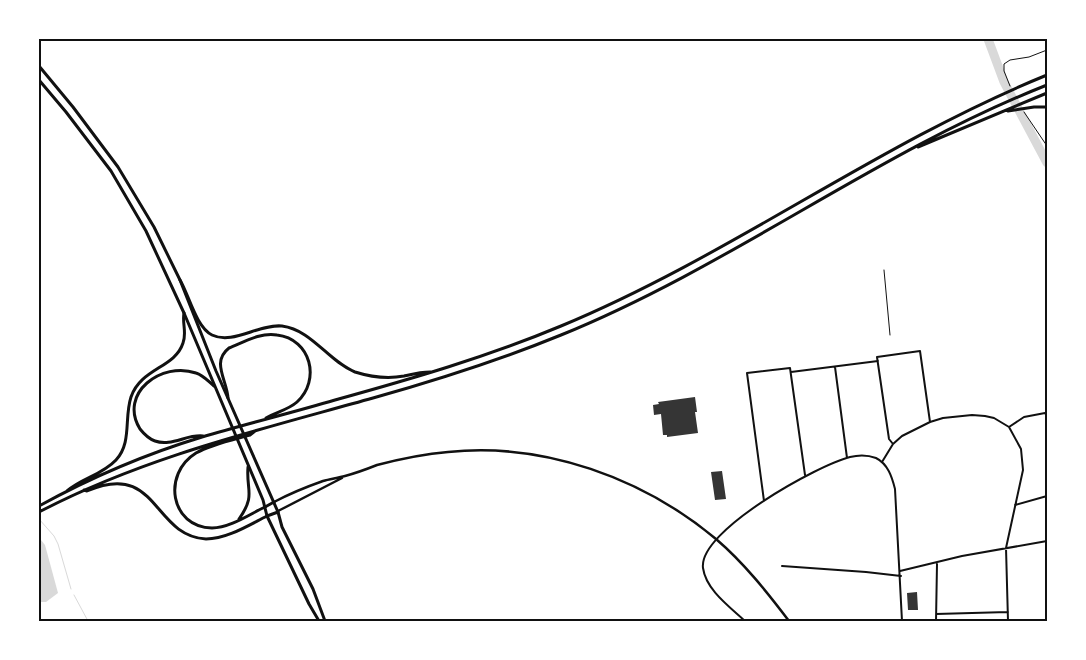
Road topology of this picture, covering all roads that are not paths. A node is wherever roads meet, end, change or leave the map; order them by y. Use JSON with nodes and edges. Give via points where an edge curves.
{"nodes":[{"id":1,"x":39,"y":66,"type":"edge"},
{"id":2,"x":1047,"y":75,"type":"edge"},
{"id":3,"x":39,"y":80,"type":"edge"},
{"id":4,"x":1047,"y":85,"type":"edge"},
{"id":5,"x":1047,"y":93,"type":"edge"},
{"id":6,"x":1047,"y":107,"type":"edge"},
{"id":7,"x":1004,"y":112,"type":"junction"},
{"id":8,"x":904,"y":152,"type":"junction"},
{"id":9,"x":180,"y":280,"type":"junction"},
{"id":10,"x":184,"y":313,"type":"junction"},
{"id":11,"x":878,"y":361,"type":"junction"},
{"id":12,"x":835,"y":367,"type":"junction"},
{"id":13,"x":433,"y":372,"type":"junction"},
{"id":14,"x":791,"y":372,"type":"junction"},
{"id":15,"x":214,"y":386,"type":"junction"},
{"id":16,"x":228,"y":398,"type":"junction"},
{"id":17,"x":1047,"y":416,"type":"edge"},
{"id":18,"x":263,"y":420,"type":"junction"},
{"id":19,"x":930,"y":422,"type":"junction"},
{"id":20,"x":1009,"y":427,"type":"junction"},
{"id":21,"x":256,"y":430,"type":"junction"},
{"id":22,"x":204,"y":436,"type":"junction"},
{"id":23,"x":893,"y":444,"type":"junction"},
{"id":24,"x":847,"y":458,"type":"junction"},
{"id":25,"x":882,"y":462,"type":"junction"},
{"id":26,"x":248,"y":467,"type":"junction"},
{"id":27,"x":346,"y":476,"type":"junction"},
{"id":28,"x":805,"y":476,"type":"junction"},
{"id":29,"x":84,"y":490,"type":"junction"},
{"id":30,"x":67,"y":491,"type":"junction"},
{"id":31,"x":1047,"y":496,"type":"edge"},
{"id":32,"x":764,"y":501,"type":"junction"},
{"id":33,"x":274,"y":502,"type":"junction"},
{"id":34,"x":1015,"y":505,"type":"junction"},
{"id":35,"x":39,"y":506,"type":"edge"},
{"id":36,"x":265,"y":507,"type":"junction"},
{"id":37,"x":39,"y":512,"type":"edge"},
{"id":38,"x":278,"y":512,"type":"junction"},
{"id":39,"x":268,"y":516,"type":"junction"},
{"id":40,"x":239,"y":519,"type":"junction"},
{"id":41,"x":717,"y":540,"type":"junction"},
{"id":42,"x":1047,"y":541,"type":"edge"},
{"id":43,"x":1006,"y":548,"type":"junction"},
{"id":44,"x":937,"y":563,"type":"junction"},
{"id":45,"x":782,"y":566,"type":"dead end"},
{"id":46,"x":900,"y":571,"type":"junction"},
{"id":47,"x":901,"y":576,"type":"junction"},
{"id":48,"x":1008,"y":612,"type":"junction"},
{"id":49,"x":936,"y":614,"type":"junction"},
{"id":50,"x":320,"y":621,"type":"edge"},
{"id":51,"x":325,"y":621,"type":"edge"},
{"id":52,"x":745,"y":621,"type":"edge"},
{"id":53,"x":789,"y":621,"type":"edge"},
{"id":54,"x":902,"y":621,"type":"edge"},
{"id":55,"x":936,"y":621,"type":"edge"},
{"id":56,"x":1008,"y":621,"type":"edge"}],
"edges":[{"from":1,"to":9,"type":"main road","via":[[118,167],[154,227]]},
{"from":2,"to":13,"type":"main road","via":[[882,154],[648,287],[545,333]]},
{"from":3,"to":10,"type":"main road","via":[[89,141],[124,192]]},
{"from":4,"to":8,"type":"main road"},
{"from":5,"to":7,"type":"main road"},
{"from":6,"to":7,"type":"main road"},
{"from":7,"to":8,"type":"main road"},
{"from":8,"to":21,"type":"main road","via":[[701,268],[576,329],[437,379]]},
{"from":9,"to":13,"type":"main road","via":[[201,326],[211,335],[229,338],[265,327],[281,326],[306,335],[338,362],[365,375],[392,377]]},
{"from":9,"to":16,"type":"main road"},
{"from":10,"to":15,"type":"main road"},
{"from":10,"to":30,"type":"main road","via":[[185,335],[180,351],[147,375],[133,391],[120,454],[106,468]]},
{"from":11,"to":12,"type":"street"},
{"from":11,"to":19,"type":"street","via":[[877,357],[920,351]]},
{"from":11,"to":23,"type":"street","via":[[889,439]]},
{"from":12,"to":14,"type":"street"},
{"from":12,"to":24,"type":"street"},
{"from":13,"to":18,"type":"main road"},
{"from":14,"to":28,"type":"street"},
{"from":14,"to":32,"type":"street","via":[[790,368],[747,373]]},
{"from":15,"to":22,"type":"main road","via":[[196,373],[169,371],[148,382],[135,404],[138,425],[155,441],[171,442],[195,435]]},
{"from":15,"to":26,"type":"main road"},
{"from":16,"to":18,"type":"main road","via":[[219,366],[222,355],[229,348],[262,336],[277,334],[292,339],[310,363],[308,384],[296,403]]},
{"from":16,"to":33,"type":"main road"},
{"from":17,"to":20,"type":"street","via":[[1045,413],[1024,417]]},
{"from":18,"to":22,"type":"main road"},
{"from":19,"to":20,"type":"street","via":[[957,416],[985,416]]},
{"from":19,"to":23,"type":"street"},
{"from":20,"to":34,"type":"street","via":[[1021,449],[1024,470]]},
{"from":21,"to":29,"type":"main road","via":[[187,450]]},
{"from":21,"to":40,"type":"main road","via":[[195,454],[175,479],[176,499],[190,521],[215,528]]},
{"from":22,"to":30,"type":"main road"},
{"from":23,"to":25,"type":"street"},
{"from":24,"to":25,"type":"street","via":[[864,456]]},
{"from":24,"to":28,"type":"street"},
{"from":25,"to":46,"type":"street","via":[[895,489]]},
{"from":26,"to":36,"type":"main road"},
{"from":26,"to":40,"type":"main road","via":[[250,500]]},
{"from":27,"to":33,"type":"street","via":[[323,481]]},
{"from":27,"to":38,"type":"street"},
{"from":27,"to":41,"type":"street","via":[[410,457],[450,452],[531,455],[576,464],[621,480],[662,502]]},
{"from":28,"to":32,"type":"street"},
{"from":29,"to":37,"type":"main road"},
{"from":29,"to":39,"type":"main road","via":[[127,484],[147,495],[171,523],[196,538],[223,536]]},
{"from":30,"to":35,"type":"main road"},
{"from":31,"to":34,"type":"street"},
{"from":32,"to":41,"type":"street"},
{"from":33,"to":36,"type":"main road"},
{"from":33,"to":38,"type":"main road"},
{"from":34,"to":43,"type":"street"},
{"from":36,"to":39,"type":"main road"},
{"from":36,"to":40,"type":"main road"},
{"from":38,"to":39,"type":"main road"},
{"from":38,"to":51,"type":"main road"},
{"from":39,"to":50,"type":"main road"},
{"from":41,"to":52,"type":"street","via":[[703,562],[707,579],[713,590]]},
{"from":41,"to":53,"type":"street"},
{"from":42,"to":43,"type":"street"},
{"from":43,"to":44,"type":"street"},
{"from":43,"to":48,"type":"street"},
{"from":44,"to":46,"type":"street"},
{"from":44,"to":49,"type":"street"},
{"from":45,"to":47,"type":"street"},
{"from":46,"to":47,"type":"street"},
{"from":47,"to":54,"type":"street"},
{"from":48,"to":49,"type":"street"},
{"from":48,"to":56,"type":"street"},
{"from":49,"to":55,"type":"street"}]}
